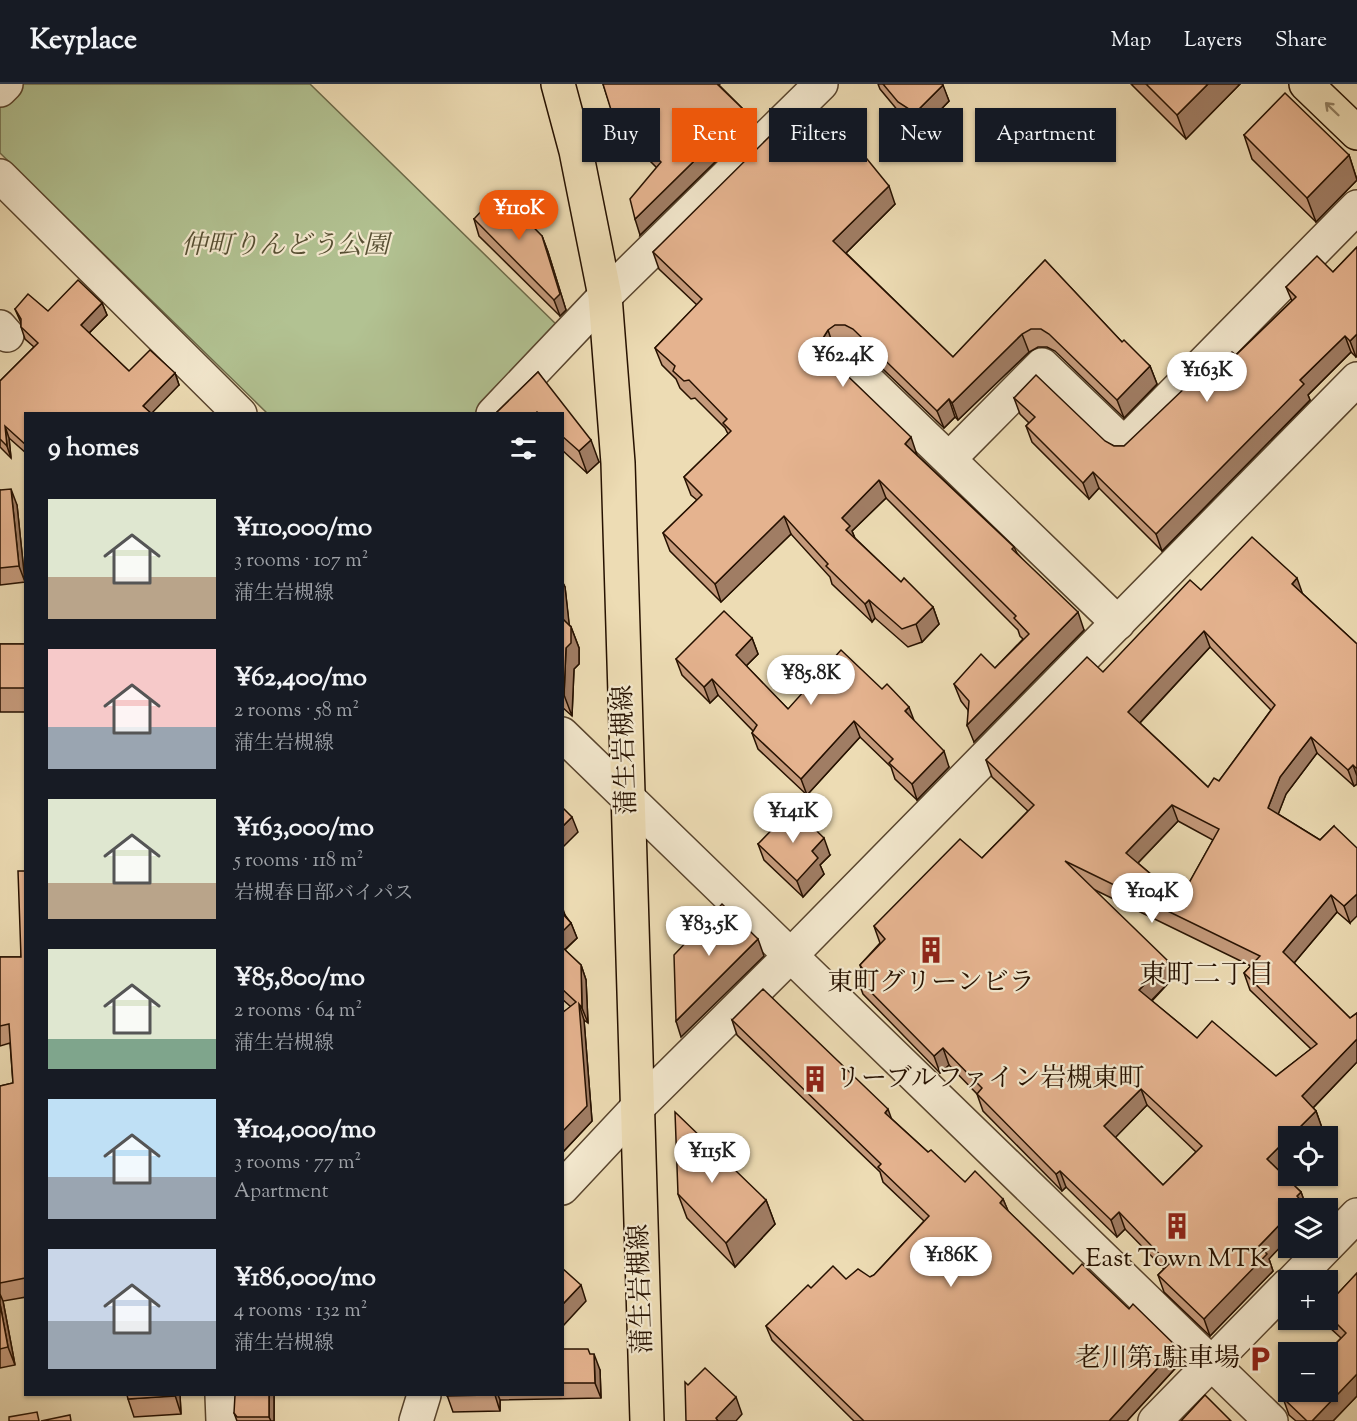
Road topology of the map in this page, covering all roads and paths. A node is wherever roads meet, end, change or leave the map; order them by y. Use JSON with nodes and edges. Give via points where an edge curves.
{"nodes":[{"id":1,"x":6,"y":84,"type":"edge"},
{"id":2,"x":558,"y":84,"type":"edge"},
{"id":3,"x":821,"y":84,"type":"edge"},
{"id":4,"x":1306,"y":84,"type":"edge"},
{"id":5,"x":0,"y":90,"type":"edge"},
{"id":6,"x":1357,"y":133,"type":"edge"},
{"id":7,"x":0,"y":176,"type":"edge"},
{"id":8,"x":1357,"y":207,"type":"edge"},
{"id":9,"x":605,"y":296,"type":"junction"},
{"id":10,"x":848,"y":361,"type":"dead end"},
{"id":11,"x":1357,"y":379,"type":"edge"},
{"id":12,"x":238,"y":412,"type":"edge"},
{"id":13,"x":495,"y":412,"type":"edge"},
{"id":14,"x":949,"y":459,"type":"junction"},
{"id":15,"x":1118,"y":623,"type":"junction"},
{"id":16,"x":564,"y":736,"type":"edge"},
{"id":17,"x":628,"y":797,"type":"junction"},
{"id":18,"x":792,"y":954,"type":"junction"},
{"id":19,"x":636,"y":1109,"type":"junction"},
{"id":20,"x":564,"y":1186,"type":"edge"},
{"id":21,"x":1357,"y":1215,"type":"edge"},
{"id":22,"x":1338,"y":1235,"type":"edge"},
{"id":23,"x":1315,"y":1258,"type":"edge"},
{"id":24,"x":1304,"y":1270,"type":"edge"},
{"id":25,"x":1278,"y":1295,"type":"edge"},
{"id":26,"x":1212,"y":1363,"type":"junction"},
{"id":27,"x":222,"y":1396,"type":"edge"},
{"id":28,"x":424,"y":1396,"type":"edge"},
{"id":29,"x":223,"y":1421,"type":"edge"},
{"id":30,"x":416,"y":1421,"type":"edge"},
{"id":31,"x":647,"y":1421,"type":"edge"},
{"id":32,"x":1155,"y":1421,"type":"edge"},
{"id":33,"x":1271,"y":1421,"type":"edge"}],
"edges":[{"from":1,"to":5,"type":"street"},
{"from":2,"to":9,"type":"main road","name":"蒲生岩槻線","via":[[576,151]]},
{"from":3,"to":9,"type":"street"},
{"from":6,"to":4,"type":"main road","one_way":true},
{"from":7,"to":12,"type":"street"},
{"from":8,"to":14,"type":"street","via":[[1124,444],[1042,366]]},
{"from":9,"to":13,"type":"street"},
{"from":9,"to":17,"type":"main road","name":"蒲生岩槻線","via":[[618,463]]},
{"from":10,"to":14,"type":"street"},
{"from":11,"to":15,"type":"street"},
{"from":14,"to":15,"type":"street"},
{"from":15,"to":18,"type":"street"},
{"from":16,"to":17,"type":"street"},
{"from":17,"to":18,"type":"street"},
{"from":17,"to":19,"type":"main road","name":"蒲生岩槻線"},
{"from":18,"to":19,"type":"street"},
{"from":18,"to":26,"type":"street"},
{"from":19,"to":20,"type":"street"},
{"from":19,"to":31,"type":"main road","name":"蒲生岩槻線"},
{"from":21,"to":22,"type":"street"},
{"from":23,"to":24,"type":"street"},
{"from":25,"to":26,"type":"street"},
{"from":26,"to":32,"type":"street"},
{"from":26,"to":33,"type":"street"},
{"from":27,"to":29,"type":"street"},
{"from":28,"to":30,"type":"street"}]}
